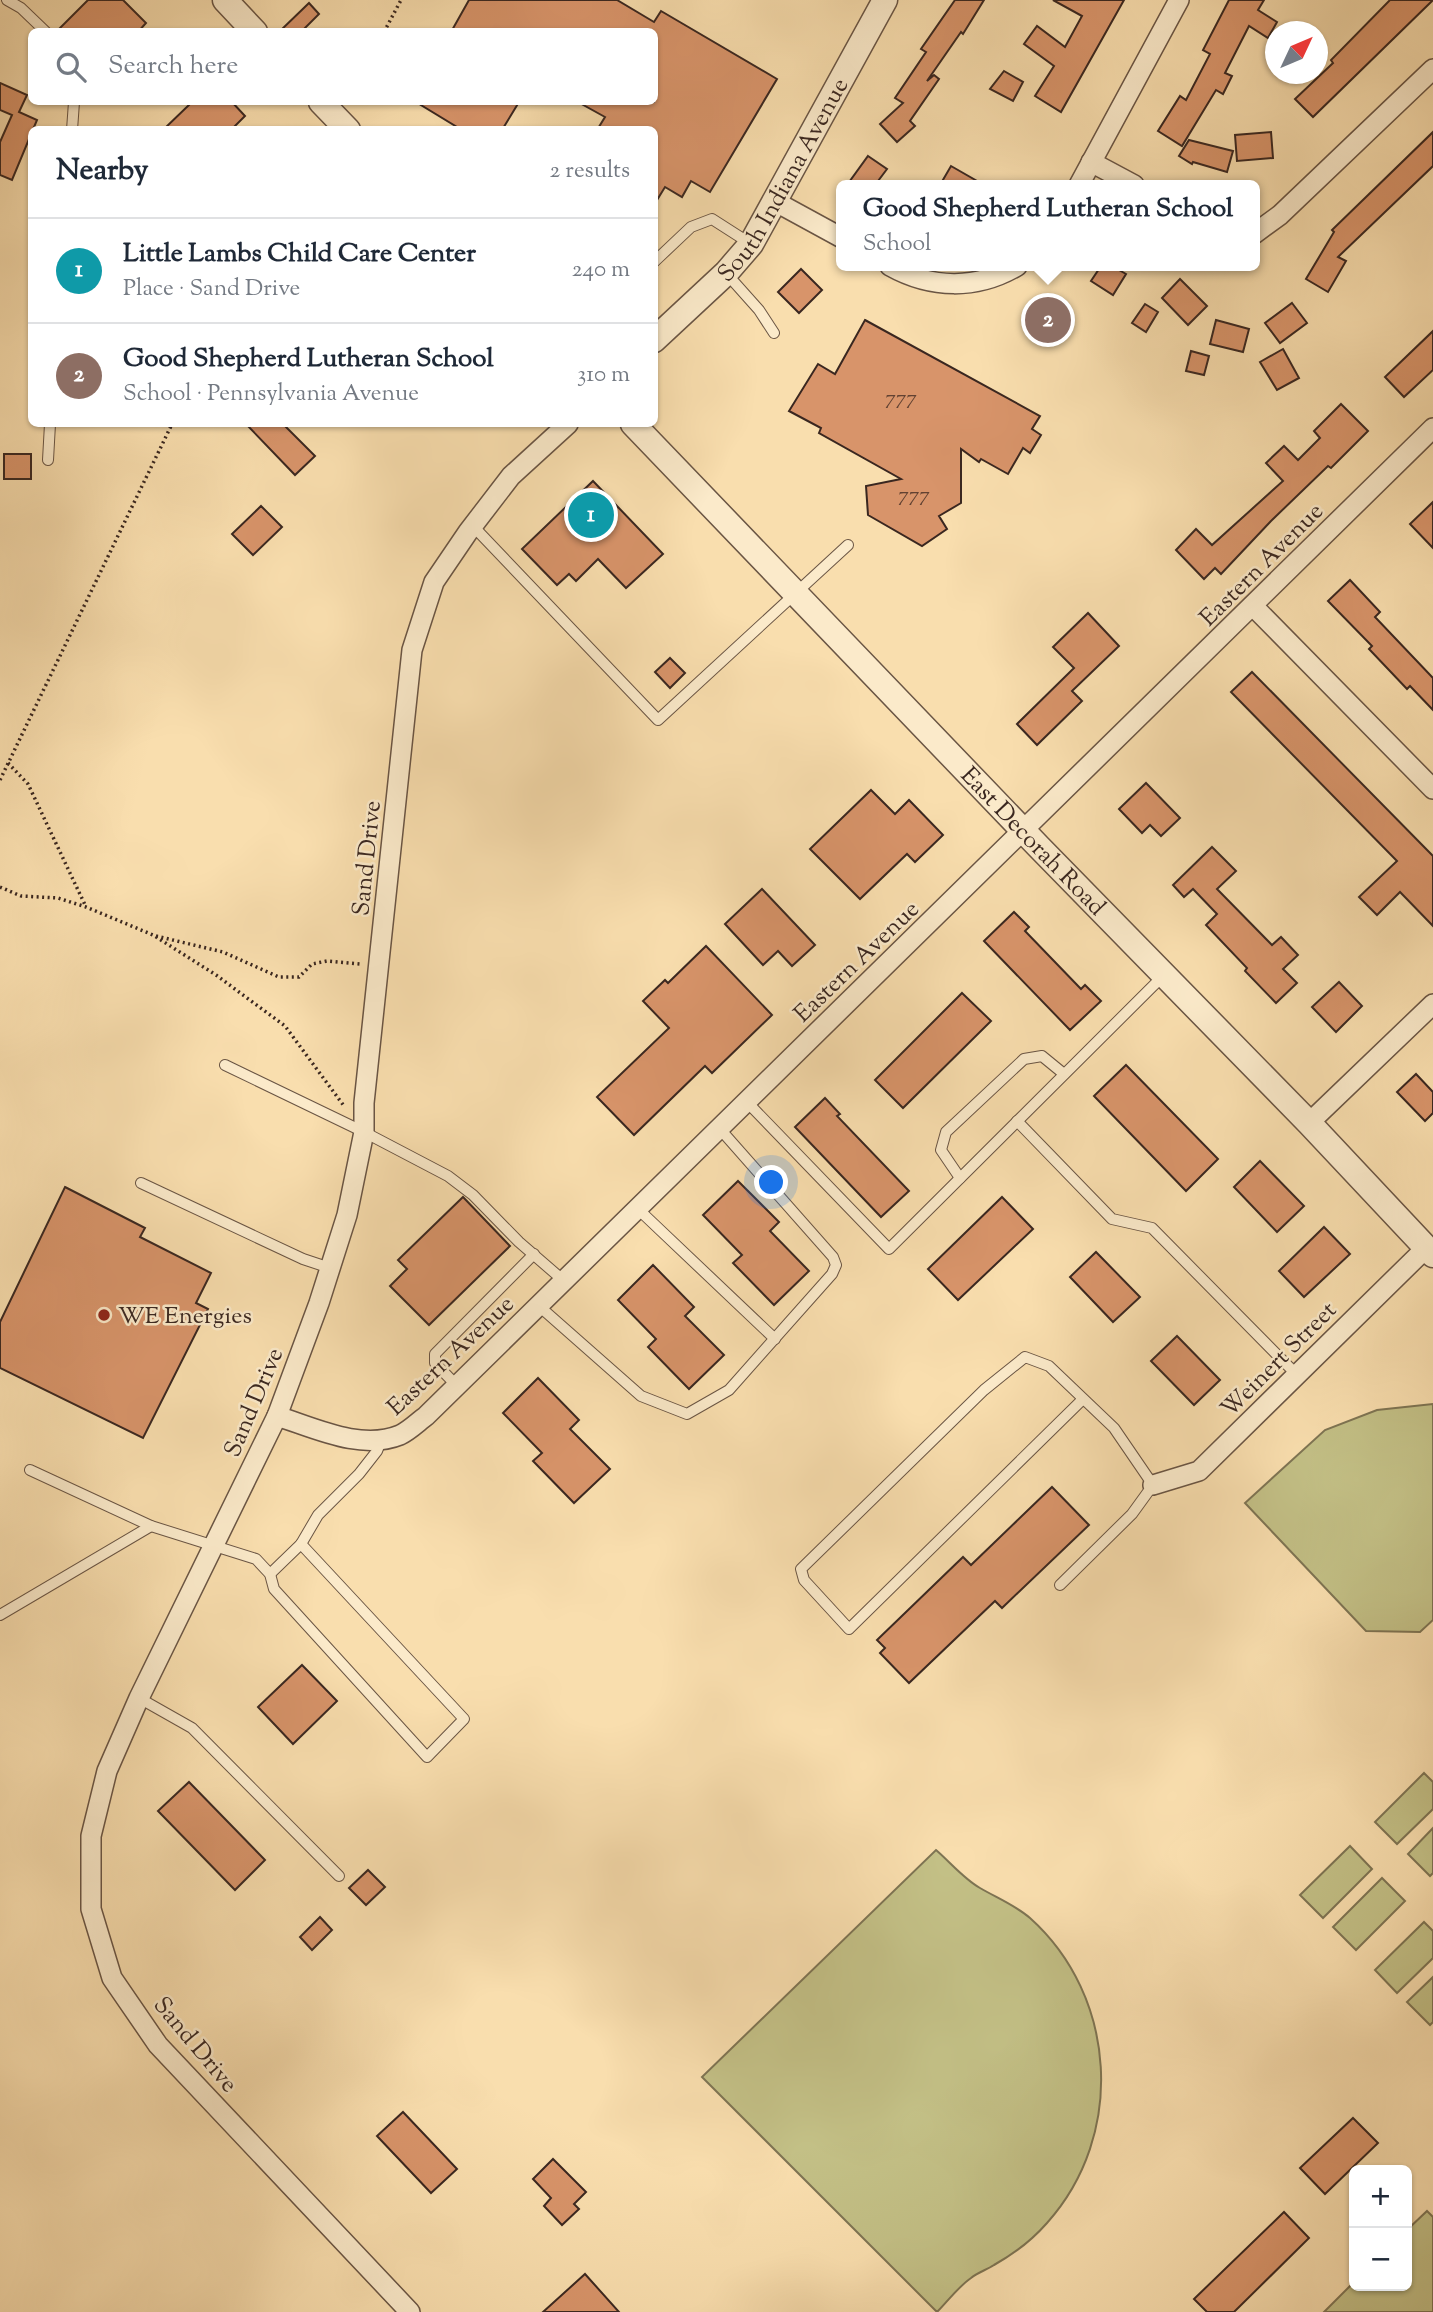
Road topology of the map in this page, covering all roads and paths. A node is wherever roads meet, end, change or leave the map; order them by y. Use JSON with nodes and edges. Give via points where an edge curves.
{"nodes":[{"id":1,"x":7,"y":0,"type":"edge"},
{"id":2,"x":225,"y":0,"type":"edge"},
{"id":3,"x":401,"y":0,"type":"edge"},
{"id":4,"x":885,"y":0,"type":"edge"},
{"id":5,"x":1179,"y":0,"type":"edge"},
{"id":6,"x":42,"y":28,"type":"edge"},
{"id":7,"x":251,"y":28,"type":"edge"},
{"id":8,"x":386,"y":28,"type":"edge"},
{"id":9,"x":1433,"y":69,"type":"edge"},
{"id":10,"x":74,"y":105,"type":"edge"},
{"id":11,"x":72,"y":126,"type":"edge"},
{"id":12,"x":1091,"y":162,"type":"junction"},
{"id":13,"x":1082,"y":180,"type":"edge"},
{"id":14,"x":1125,"y":180,"type":"edge"},
{"id":15,"x":776,"y":202,"type":"junction"},
{"id":16,"x":1260,"y":230,"type":"edge"},
{"id":17,"x":836,"y":235,"type":"edge"},
{"id":18,"x":751,"y":244,"type":"junction"},
{"id":19,"x":658,"y":258,"type":"edge"},
{"id":20,"x":902,"y":271,"type":"edge"},
{"id":21,"x":1007,"y":271,"type":"edge"},
{"id":22,"x":726,"y":273,"type":"junction"},
{"id":23,"x":774,"y":333,"type":"dead end"},
{"id":24,"x":658,"y":337,"type":"edge"},
{"id":25,"x":50,"y":427,"type":"edge"},
{"id":26,"x":171,"y":427,"type":"edge"},
{"id":27,"x":565,"y":427,"type":"edge"},
{"id":28,"x":636,"y":427,"type":"edge"},
{"id":29,"x":1433,"y":428,"type":"edge"},
{"id":30,"x":48,"y":460,"type":"dead end"},
{"id":31,"x":473,"y":526,"type":"junction"},
{"id":32,"x":848,"y":545,"type":"dead end"},
{"id":33,"x":797,"y":592,"type":"junction"},
{"id":34,"x":1253,"y":606,"type":"junction"},
{"id":35,"x":8,"y":763,"type":"junction"},
{"id":36,"x":0,"y":780,"type":"edge"},
{"id":37,"x":1433,"y":789,"type":"edge"},
{"id":38,"x":1024,"y":831,"type":"junction"},
{"id":39,"x":0,"y":887,"type":"edge"},
{"id":40,"x":86,"y":907,"type":"junction"},
{"id":41,"x":153,"y":936,"type":"junction"},
{"id":42,"x":379,"y":968,"type":"junction"},
{"id":43,"x":1164,"y":975,"type":"junction"},
{"id":44,"x":1433,"y":1004,"type":"edge"},
{"id":45,"x":225,"y":1065,"type":"dead end"},
{"id":46,"x":1064,"y":1074,"type":"junction"},
{"id":47,"x":747,"y":1102,"type":"junction"},
{"id":48,"x":1017,"y":1121,"type":"junction"},
{"id":49,"x":1309,"y":1123,"type":"junction"},
{"id":50,"x":720,"y":1129,"type":"junction"},
{"id":51,"x":363,"y":1132,"type":"junction"},
{"id":52,"x":960,"y":1178,"type":"junction"},
{"id":53,"x":141,"y":1183,"type":"dead end"},
{"id":54,"x":638,"y":1209,"type":"junction"},
{"id":55,"x":1429,"y":1252,"type":"edge"},
{"id":56,"x":534,"y":1254,"type":"junction"},
{"id":57,"x":330,"y":1268,"type":"junction"},
{"id":58,"x":564,"y":1281,"type":"junction"},
{"id":59,"x":539,"y":1306,"type":"junction"},
{"id":60,"x":775,"y":1339,"type":"junction"},
{"id":61,"x":1297,"y":1375,"type":"junction"},
{"id":62,"x":457,"y":1385,"type":"junction"},
{"id":63,"x":1083,"y":1399,"type":"junction"},
{"id":64,"x":278,"y":1416,"type":"junction"},
{"id":65,"x":381,"y":1441,"type":"junction"},
{"id":66,"x":30,"y":1470,"type":"dead end"},
{"id":67,"x":1153,"y":1485,"type":"junction"},
{"id":68,"x":151,"y":1526,"type":"junction"},
{"id":69,"x":301,"y":1544,"type":"junction"},
{"id":70,"x":214,"y":1546,"type":"junction"},
{"id":71,"x":270,"y":1574,"type":"junction"},
{"id":72,"x":1060,"y":1585,"type":"dead end"},
{"id":73,"x":0,"y":1615,"type":"edge"},
{"id":74,"x":139,"y":1698,"type":"junction"},
{"id":75,"x":339,"y":1876,"type":"dead end"},
{"id":76,"x":410,"y":2312,"type":"edge"}],
"edges":[{"from":1,"to":6,"type":"lane"},
{"from":2,"to":7,"type":"street"},
{"from":3,"to":8,"type":"path"},
{"from":4,"to":15,"type":"street","name":"South Indiana Avenue"},
{"from":5,"to":12,"type":"street"},
{"from":9,"to":16,"type":"street"},
{"from":10,"to":11,"type":"lane"},
{"from":12,"to":13,"type":"street"},
{"from":12,"to":14,"type":"street"},
{"from":15,"to":17,"type":"street"},
{"from":15,"to":18,"type":"street","name":"South Indiana Avenue"},
{"from":18,"to":19,"type":"lane","via":[[712,219],[691,227]]},
{"from":18,"to":22,"type":"street","name":"South Indiana Avenue"},
{"from":20,"to":21,"type":"street","via":[[946,284],[970,284]]},
{"from":22,"to":23,"type":"lane"},
{"from":22,"to":24,"type":"street","name":"South Indiana Avenue"},
{"from":25,"to":30,"type":"lane"},
{"from":26,"to":35,"type":"path"},
{"from":27,"to":31,"type":"street","name":"Sand Drive","via":[[512,476]]},
{"from":28,"to":33,"type":"street","name":"East Decorah Road"},
{"from":29,"to":34,"type":"street","name":"Eastern Avenue"},
{"from":31,"to":33,"type":"lane","via":[[659,720]]},
{"from":31,"to":42,"type":"street","name":"Sand Drive","via":[[434,582],[412,650]]},
{"from":32,"to":33,"type":"lane"},
{"from":33,"to":38,"type":"street","name":"East Decorah Road"},
{"from":34,"to":37,"type":"street"},
{"from":34,"to":38,"type":"street","name":"Eastern Avenue"},
{"from":35,"to":36,"type":"path"},
{"from":35,"to":40,"type":"path","via":[[29,784]]},
{"from":38,"to":43,"type":"street","name":"East Decorah Road"},
{"from":38,"to":47,"type":"street","name":"Eastern Avenue"},
{"from":39,"to":40,"type":"path","via":[[21,896],[58,898]]},
{"from":40,"to":41,"type":"path"},
{"from":41,"to":42,"type":"path","via":[[223,952],[279,977],[299,977],[312,964],[327,961]]},
{"from":41,"to":51,"type":"path","via":[[285,1026]]},
{"from":42,"to":51,"type":"street","name":"Sand Drive"},
{"from":43,"to":46,"type":"lane"},
{"from":43,"to":49,"type":"street","name":"East Decorah Road"},
{"from":44,"to":49,"type":"street"},
{"from":45,"to":51,"type":"lane"},
{"from":46,"to":48,"type":"lane"},
{"from":46,"to":52,"type":"lane","via":[[1042,1056],[1024,1059],[946,1132],[940,1150]]},
{"from":47,"to":50,"type":"street","name":"Eastern Avenue"},
{"from":47,"to":52,"type":"lane","via":[[889,1249]]},
{"from":48,"to":52,"type":"lane"},
{"from":48,"to":61,"type":"lane","via":[[1112,1219],[1152,1228]]},
{"from":49,"to":55,"type":"street","name":"East Decorah Road"},
{"from":50,"to":54,"type":"street","name":"Eastern Avenue"},
{"from":50,"to":60,"type":"lane","via":[[836,1265]]},
{"from":51,"to":56,"type":"lane","via":[[448,1176]]},
{"from":51,"to":57,"type":"street","name":"Sand Drive","via":[[347,1215]]},
{"from":53,"to":57,"type":"lane"},
{"from":54,"to":58,"type":"street","name":"Eastern Avenue"},
{"from":54,"to":60,"type":"lane"},
{"from":55,"to":61,"type":"street","name":"Weinert Street"},
{"from":56,"to":58,"type":"lane"},
{"from":56,"to":62,"type":"lane","via":[[435,1354],[435,1363]]},
{"from":57,"to":64,"type":"street","name":"Sand Drive"},
{"from":58,"to":59,"type":"street","name":"Eastern Avenue"},
{"from":59,"to":60,"type":"lane","via":[[641,1396],[687,1415],[729,1390]]},
{"from":59,"to":62,"type":"street","name":"Eastern Avenue"},
{"from":61,"to":67,"type":"street","name":"Weinert Street","via":[[1199,1471]]},
{"from":62,"to":65,"type":"street","name":"Eastern Avenue","via":[[403,1434]]},
{"from":63,"to":63,"type":"lane","via":[[1049,1366],[1025,1357],[984,1390],[801,1569],[804,1580],[849,1629]]},
{"from":63,"to":67,"type":"lane","via":[[1114,1428]]},
{"from":64,"to":65,"type":"street","name":"Eastern Avenue","via":[[345,1438]]},
{"from":64,"to":70,"type":"street","name":"Sand Drive"},
{"from":65,"to":69,"type":"lane","via":[[359,1474],[318,1515]]},
{"from":66,"to":68,"type":"lane"},
{"from":67,"to":72,"type":"lane","via":[[1132,1514]]},
{"from":68,"to":70,"type":"lane"},
{"from":68,"to":73,"type":"lane"},
{"from":69,"to":71,"type":"lane"},
{"from":69,"to":71,"type":"lane","via":[[464,1719],[427,1757],[274,1590]]},
{"from":70,"to":71,"type":"lane","via":[[256,1559]]},
{"from":70,"to":74,"type":"street","name":"Sand Drive"},
{"from":74,"to":75,"type":"lane","via":[[192,1728]]},
{"from":74,"to":76,"type":"street","name":"Sand Drive","via":[[107,1770],[91,1836],[92,1909],[113,1978],[158,2045]]}]}
